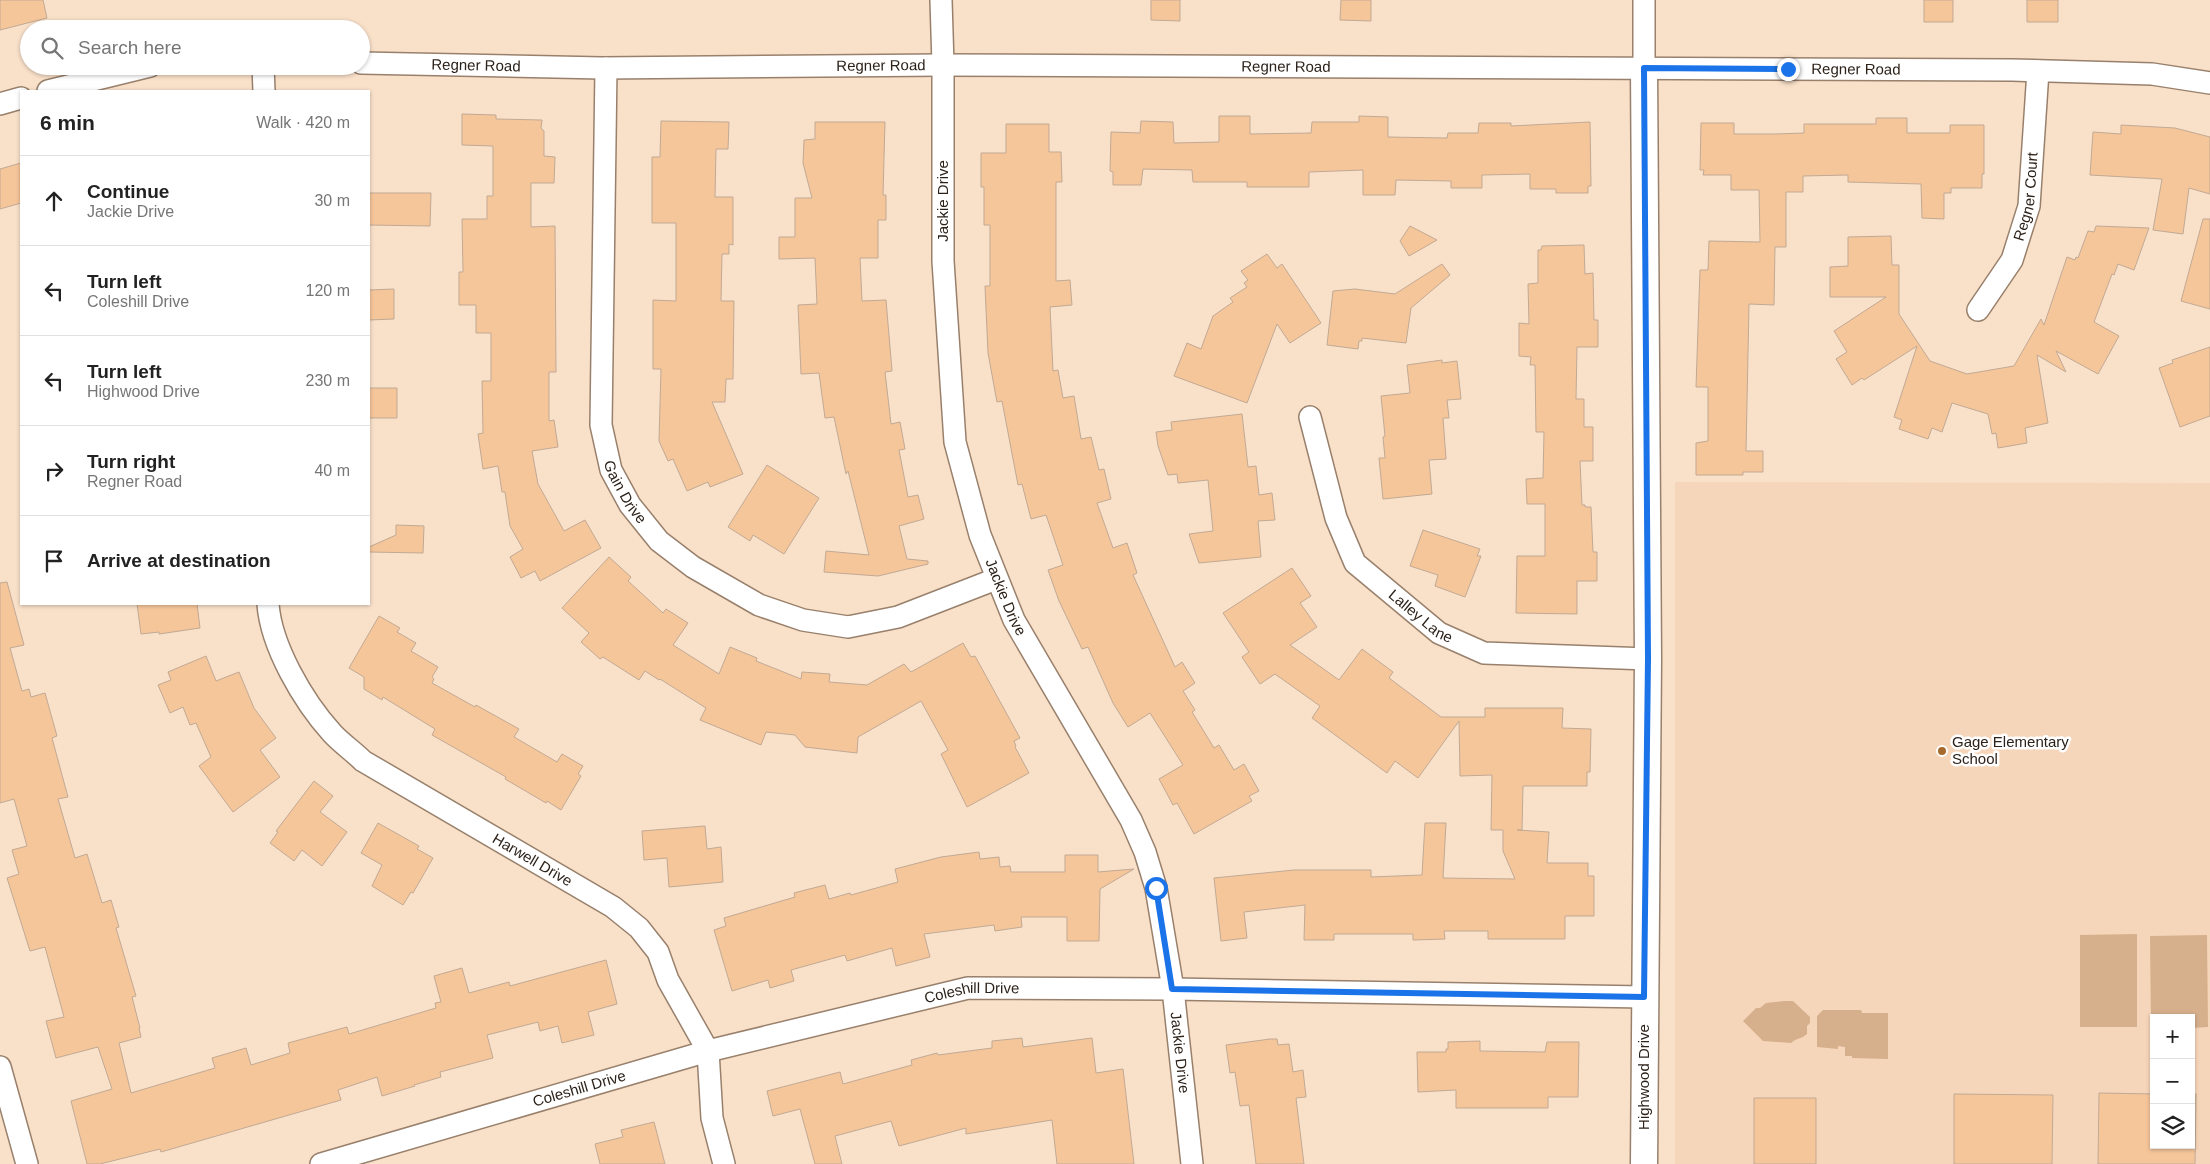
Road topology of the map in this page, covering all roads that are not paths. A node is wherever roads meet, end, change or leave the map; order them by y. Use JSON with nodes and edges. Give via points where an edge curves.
{"nodes":[{"id":1,"x":941,"y":0,"type":"edge"},
{"id":2,"x":1644,"y":0,"type":"edge"},
{"id":3,"x":370,"y":63,"type":"edge"},
{"id":4,"x":943,"y":65,"type":"junction"},
{"id":5,"x":606,"y":68,"type":"junction"},
{"id":6,"x":1644,"y":68,"type":"junction"},
{"id":7,"x":2038,"y":71,"type":"junction"},
{"id":8,"x":113,"y":75,"type":"edge"},
{"id":9,"x":263,"y":75,"type":"edge"},
{"id":10,"x":2210,"y":82,"type":"edge"},
{"id":11,"x":52,"y":90,"type":"edge"},
{"id":12,"x":264,"y":90,"type":"edge"},
{"id":13,"x":20,"y":98,"type":"edge"},
{"id":14,"x":0,"y":104,"type":"edge"},
{"id":15,"x":1978,"y":310,"type":"dead end"},
{"id":16,"x":1310,"y":417,"type":"dead end"},
{"id":17,"x":996,"y":579,"type":"junction"},
{"id":18,"x":268,"y":605,"type":"edge"},
{"id":19,"x":1648,"y":658,"type":"junction"},
{"id":20,"x":1172,"y":989,"type":"junction"},
{"id":21,"x":1644,"y":997,"type":"junction"},
{"id":22,"x":708,"y":1051,"type":"junction"},
{"id":23,"x":0,"y":1067,"type":"edge"},
{"id":24,"x":349,"y":1160,"type":"edge"},
{"id":25,"x":26,"y":1164,"type":"edge"},
{"id":26,"x":321,"y":1164,"type":"edge"},
{"id":27,"x":724,"y":1164,"type":"edge"},
{"id":28,"x":1192,"y":1164,"type":"edge"},
{"id":29,"x":1644,"y":1164,"type":"edge"}],
"edges":[{"from":1,"to":4,"type":"street","name":"Jackie Drive"},
{"from":2,"to":6,"type":"street","name":"Highwood Drive"},
{"from":3,"to":5,"type":"street","name":"Regner Road"},
{"from":4,"to":5,"type":"street","name":"Regner Road"},
{"from":4,"to":6,"type":"street","name":"Regner Road"},
{"from":4,"to":17,"type":"street","name":"Jackie Drive","via":[[943,261],[955,442],[980,536]]},
{"from":5,"to":17,"type":"street","name":"Gain Drive","via":[[601,425],[611,470],[630,505],[659,542],[693,567],[759,605],[802,620],[848,627],[898,617]]},
{"from":6,"to":7,"type":"street","name":"Regner Road"},
{"from":6,"to":19,"type":"street","name":"Highwood Drive"},
{"from":7,"to":10,"type":"street","name":"Regner Road","via":[[2152,74]]},
{"from":7,"to":15,"type":"street","name":"Regner Court","via":[[2029,206],[2012,260]]},
{"from":8,"to":11,"type":"street"},
{"from":9,"to":12,"type":"street"},
{"from":13,"to":14,"type":"street"},
{"from":16,"to":19,"type":"street","name":"Lalley Lane","via":[[1336,518],[1355,563],[1439,633],[1484,653]]},
{"from":17,"to":20,"type":"street","name":"Jackie Drive","via":[[1014,620],[1130,820],[1145,852],[1156,888]]},
{"from":18,"to":22,"type":"street","name":"Harwell Drive","via":[[270,621],[290,670],[308,702],[332,733],[363,761],[613,907],[639,928],[658,952],[668,980]]},
{"from":19,"to":21,"type":"street","name":"Highwood Drive"},
{"from":20,"to":21,"type":"street","name":"Coleshill Drive"},
{"from":20,"to":22,"type":"street","name":"Coleshill Drive","via":[[968,988]]},
{"from":20,"to":28,"type":"street","name":"Jackie Drive"},
{"from":21,"to":29,"type":"street","name":"Highwood Drive"},
{"from":22,"to":24,"type":"street","name":"Coleshill Drive"},
{"from":22,"to":27,"type":"street","name":"Harwell Drive","via":[[712,1118]]},
{"from":23,"to":25,"type":"street"},
{"from":24,"to":26,"type":"street","name":"Coleshill Drive"}]}
